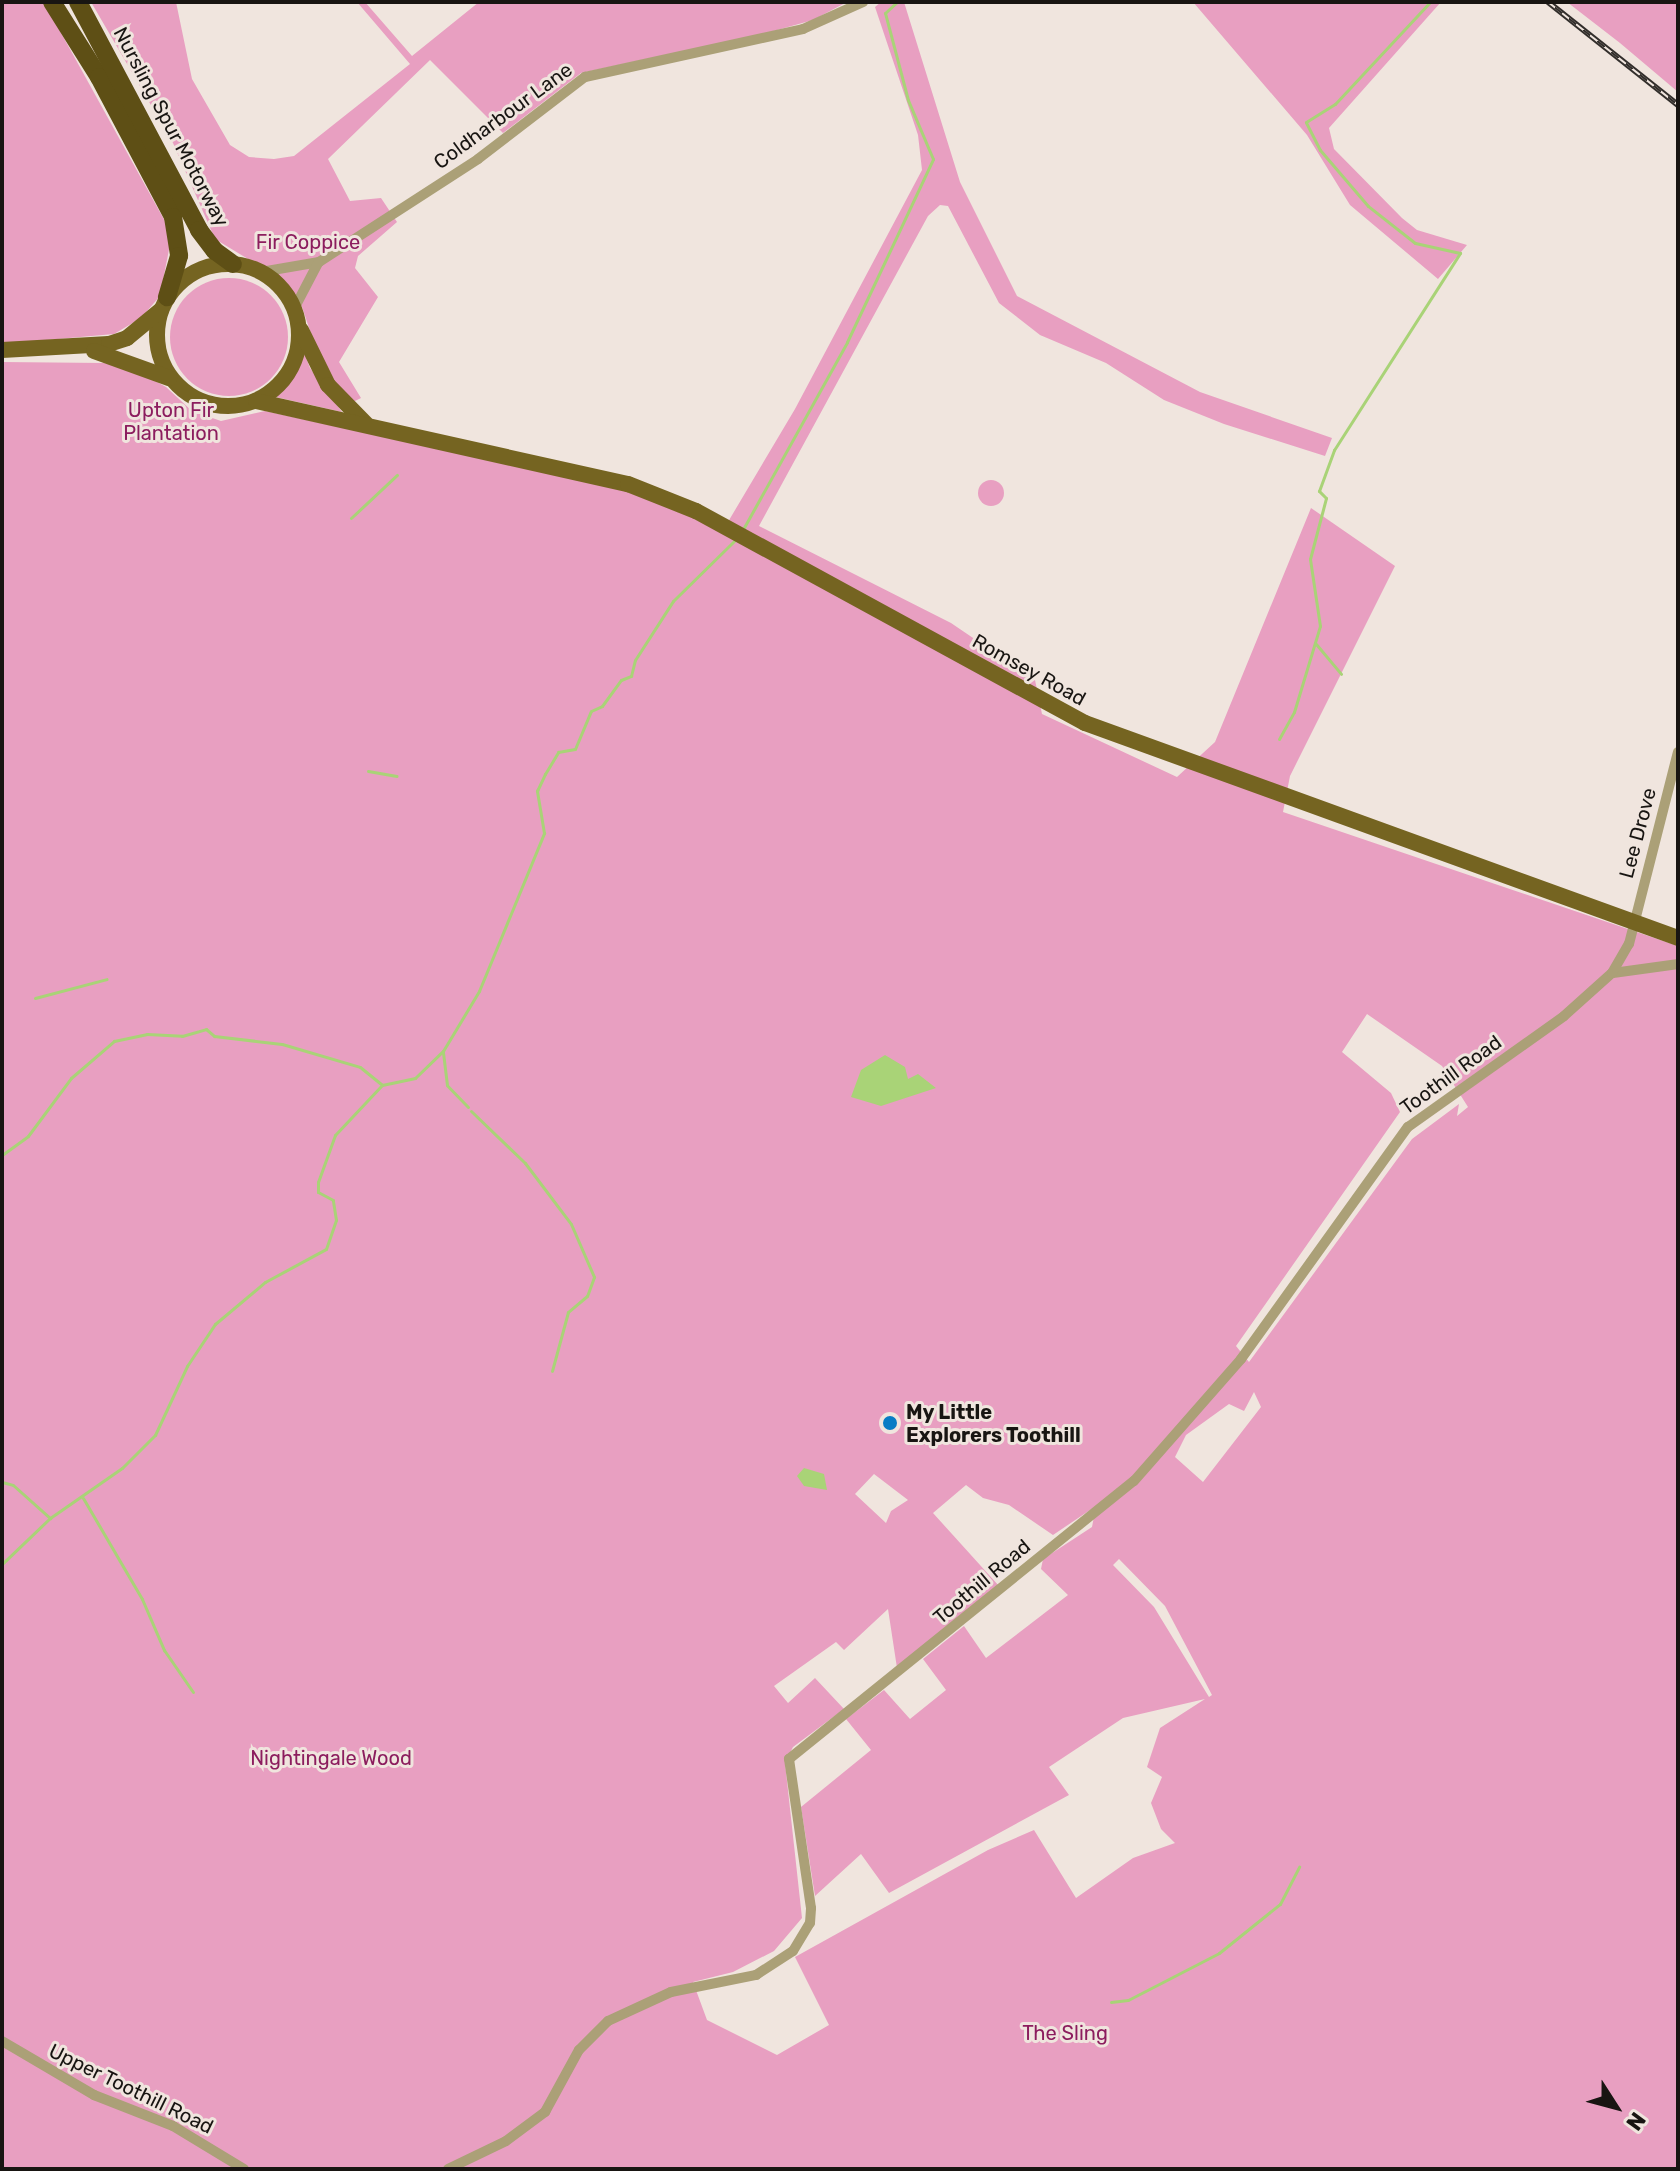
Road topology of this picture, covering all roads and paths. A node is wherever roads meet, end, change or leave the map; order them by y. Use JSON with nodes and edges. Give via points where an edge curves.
{"nodes":[{"id":1,"x":52,"y":2,"type":"edge"},
{"id":2,"x":78,"y":2,"type":"edge"},
{"id":3,"x":863,"y":2,"type":"edge"},
{"id":4,"x":319,"y":262,"type":"junction"},
{"id":5,"x":233,"y":264,"type":"junction"},
{"id":6,"x":261,"y":272,"type":"junction"},
{"id":7,"x":164,"y":304,"type":"junction"},
{"id":8,"x":296,"y":317,"type":"junction"},
{"id":9,"x":86,"y":349,"type":"junction"},
{"id":10,"x":2,"y":350,"type":"edge"},
{"id":11,"x":171,"y":378,"type":"junction"},
{"id":12,"x":256,"y":401,"type":"junction"},
{"id":13,"x":370,"y":428,"type":"junction"},
{"id":14,"x":1678,"y":752,"type":"edge"},
{"id":15,"x":1632,"y":923,"type":"junction"},
{"id":16,"x":1678,"y":938,"type":"edge"},
{"id":17,"x":1678,"y":964,"type":"edge"},
{"id":18,"x":1612,"y":973,"type":"junction"},
{"id":19,"x":2,"y":2041,"type":"edge"},
{"id":20,"x":244,"y":2169,"type":"edge"},
{"id":21,"x":448,"y":2169,"type":"edge"}],
"edges":[{"from":1,"to":7,"type":"highway","name":"Nursling Spur Motorway","via":[[99,77],[173,217],[179,256]]},
{"from":2,"to":5,"type":"highway","name":"Nursling Spur Motorway","via":[[201,235]]},
{"from":3,"to":4,"type":"street","name":"Coldharbour Lane","via":[[791,33],[585,77],[478,159]]},
{"from":4,"to":6,"type":"street","name":"Coldharbour Lane"},
{"from":4,"to":8,"type":"street","name":"Coldharbour Lane","via":[[307,276]]},
{"from":5,"to":6,"type":"main road"},
{"from":5,"to":7,"type":"main road","via":[[196,271]]},
{"from":6,"to":8,"type":"main road","via":[[281,287]]},
{"from":7,"to":9,"type":"main road","via":[[127,338]]},
{"from":7,"to":11,"type":"main road","via":[[156,338]]},
{"from":8,"to":12,"type":"main road","via":[[293,364],[278,386]]},
{"from":8,"to":13,"type":"main road","via":[[328,385]]},
{"from":9,"to":10,"type":"main road"},
{"from":9,"to":11,"type":"main road"},
{"from":11,"to":12,"type":"main road","via":[[188,395],[209,404]]},
{"from":12,"to":13,"type":"main road","name":"Romsey Road"},
{"from":13,"to":15,"type":"main road","name":"Romsey Road","via":[[628,484],[669,500],[1085,723]]},
{"from":14,"to":15,"type":"street","name":"Lee Drove"},
{"from":15,"to":16,"type":"main road","name":"Romsey Road"},
{"from":15,"to":18,"type":"street","name":"Toothill Road","via":[[1629,944]]},
{"from":17,"to":18,"type":"street","via":[[1631,966]]},
{"from":18,"to":21,"type":"street","name":"Toothill Road","via":[[1564,1016],[1408,1127],[1241,1359],[1134,1481],[984,1606],[796,1750],[788,1768],[811,1908],[810,1923],[793,1951],[756,1975],[671,1992],[608,2021],[579,2050],[545,2112],[506,2141]]},
{"from":19,"to":20,"type":"street","name":"Upper Toothill Road","via":[[94,2095],[173,2126]]}]}
